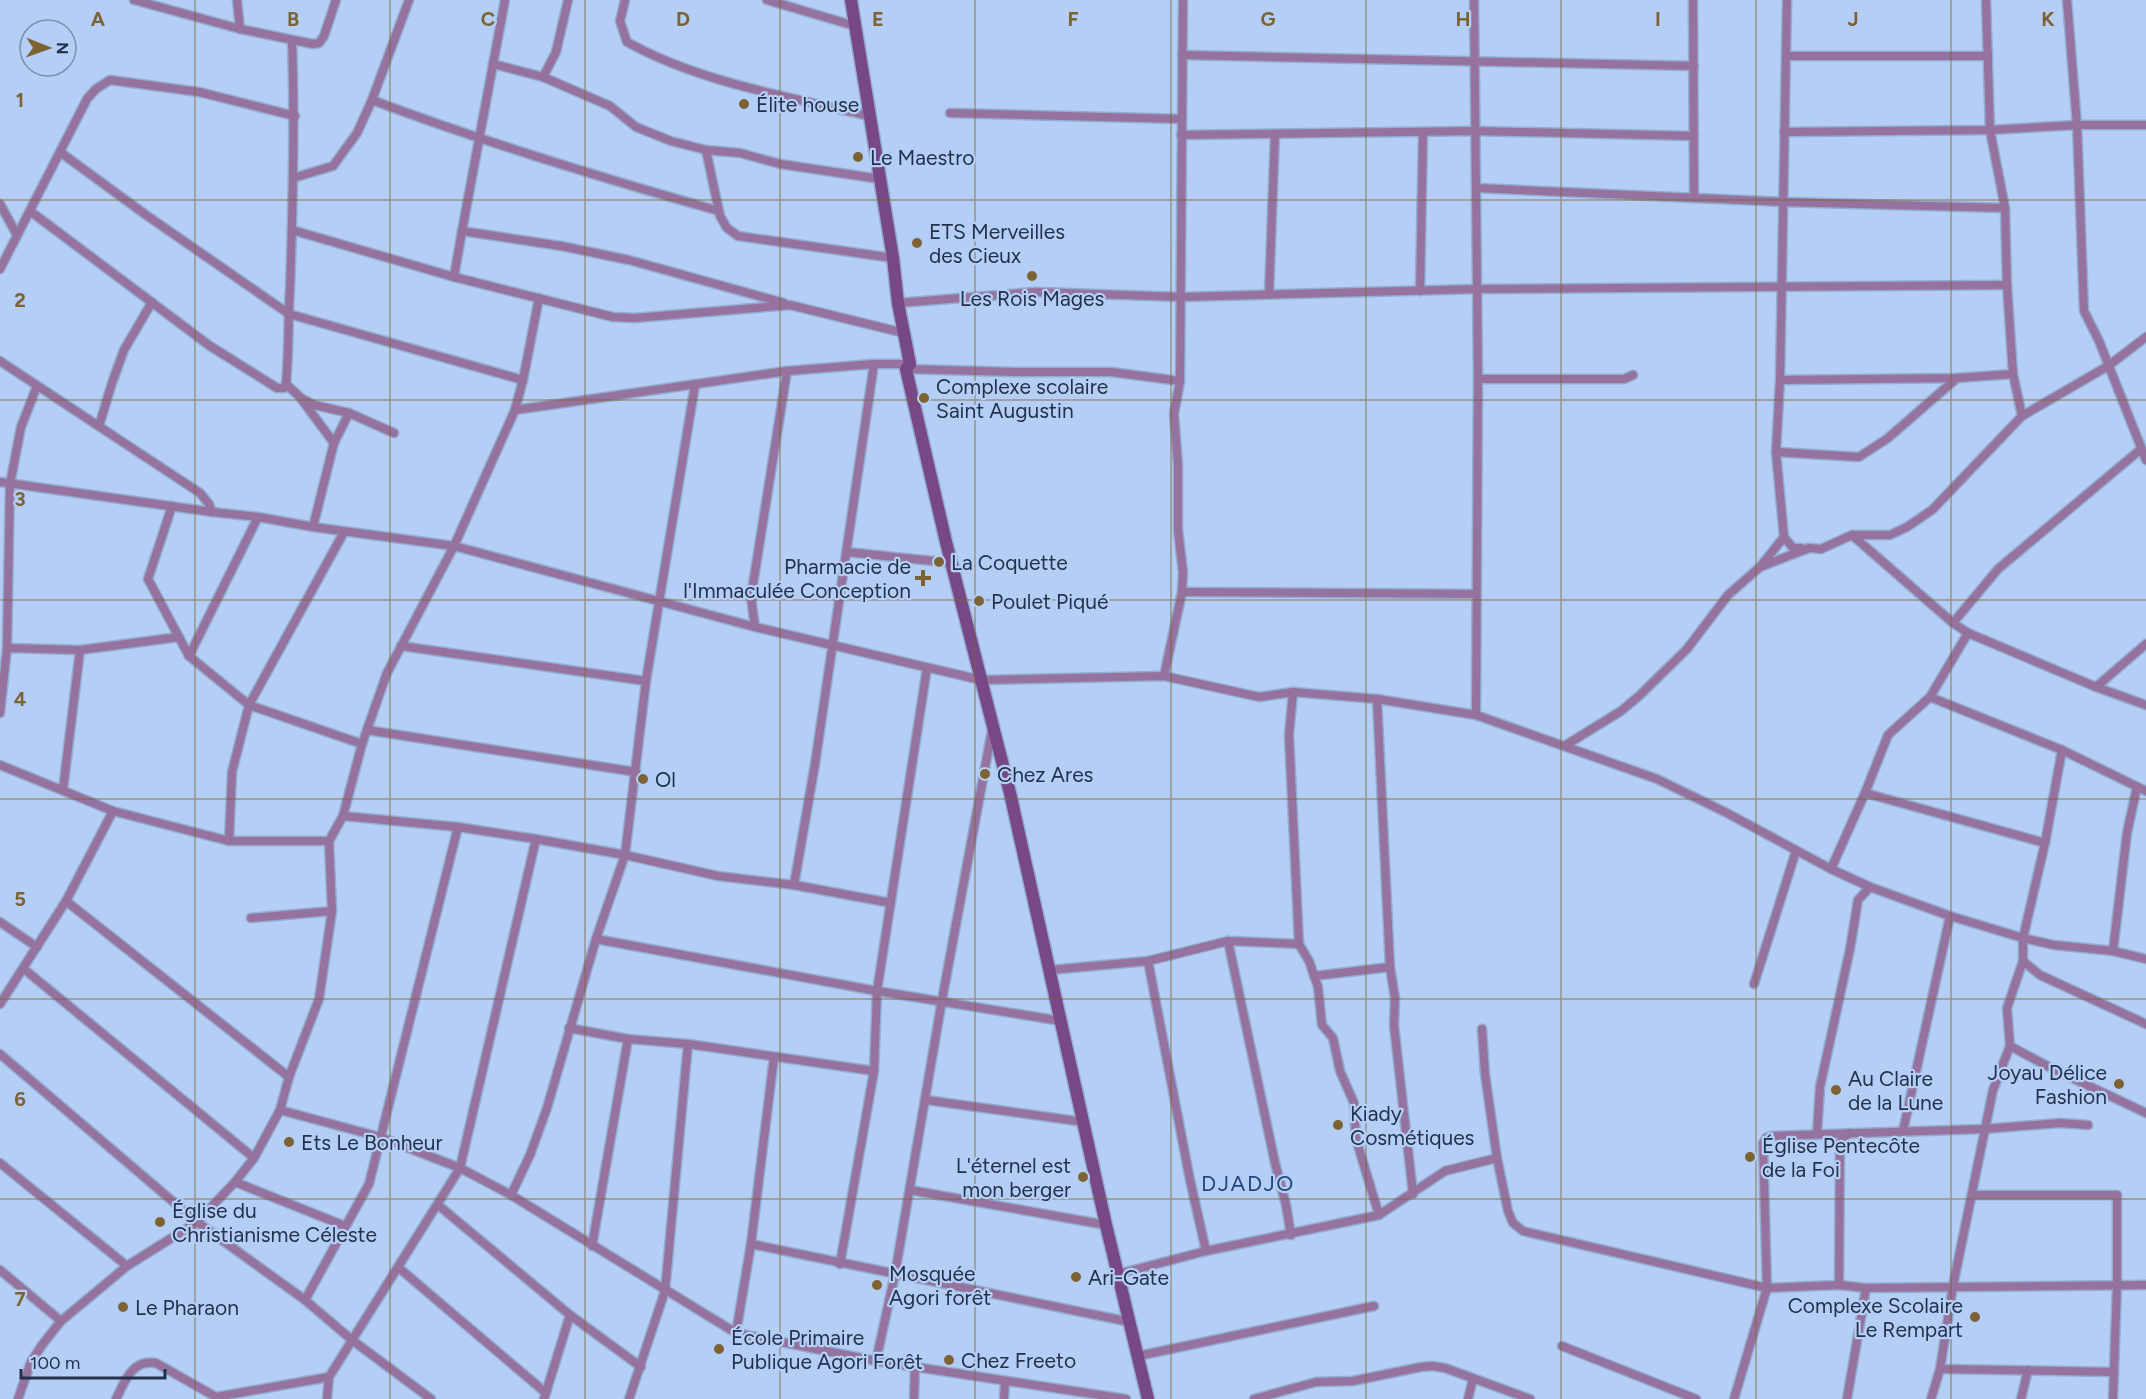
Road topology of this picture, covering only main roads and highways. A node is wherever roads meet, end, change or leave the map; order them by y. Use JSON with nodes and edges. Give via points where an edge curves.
{"nodes":[{"id":1,"x":851,"y":0,"type":"edge"},
{"id":2,"x":1148,"y":1399,"type":"edge"}],
"edges":[{"from":1,"to":2,"type":"main road","via":[[908,367]]}]}
